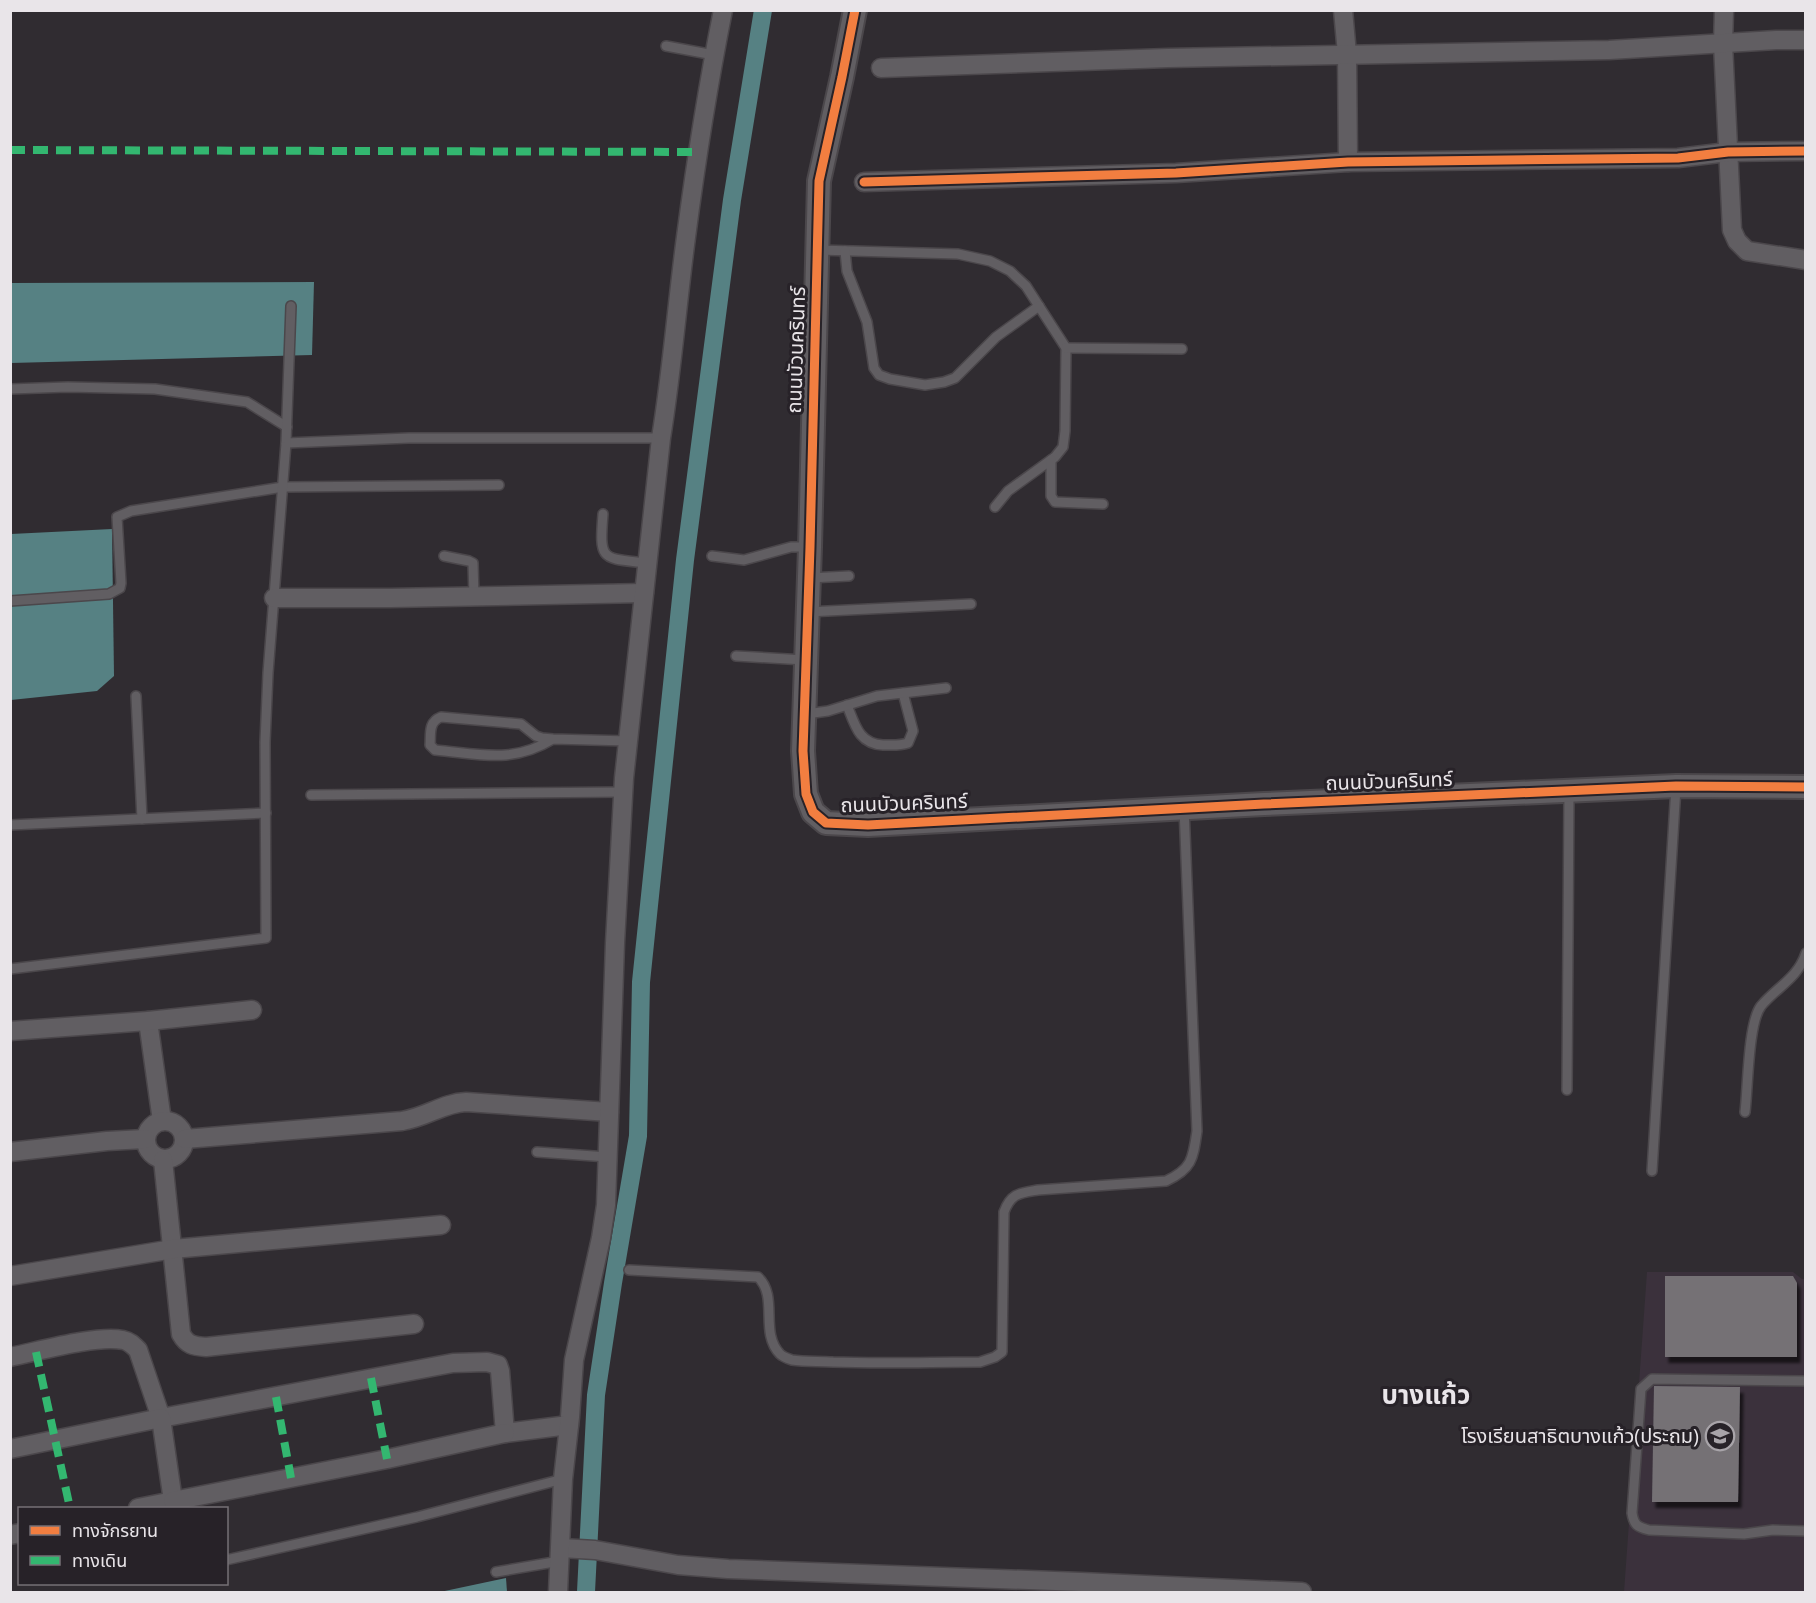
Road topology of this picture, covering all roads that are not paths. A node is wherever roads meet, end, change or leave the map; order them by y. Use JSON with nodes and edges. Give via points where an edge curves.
{"nodes":[{"id":1,"x":723,"y":10,"type":"edge"},
{"id":2,"x":855,"y":10,"type":"edge"},
{"id":3,"x":1343,"y":10,"type":"edge"},
{"id":4,"x":1724,"y":10,"type":"edge"},
{"id":5,"x":1806,"y":40,"type":"edge"},
{"id":6,"x":1723,"y":44,"type":"junction"},
{"id":7,"x":666,"y":46,"type":"dead end"},
{"id":8,"x":1347,"y":54,"type":"junction"},
{"id":9,"x":714,"y":55,"type":"junction"},
{"id":10,"x":881,"y":68,"type":"dead end"},
{"id":11,"x":1806,"y":151,"type":"edge"},
{"id":12,"x":1728,"y":153,"type":"junction"},
{"id":13,"x":1348,"y":162,"type":"junction"},
{"id":14,"x":864,"y":182,"type":"dead end"},
{"id":15,"x":818,"y":250,"type":"junction"},
{"id":16,"x":845,"y":251,"type":"junction"},
{"id":17,"x":1806,"y":260,"type":"edge"},
{"id":18,"x":291,"y":306,"type":"dead end"},
{"id":19,"x":1039,"y":306,"type":"junction"},
{"id":20,"x":1066,"y":348,"type":"junction"},
{"id":21,"x":1182,"y":349,"type":"dead end"},
{"id":22,"x":10,"y":389,"type":"edge"},
{"id":23,"x":287,"y":427,"type":"junction"},
{"id":24,"x":661,"y":438,"type":"junction"},
{"id":25,"x":286,"y":443,"type":"junction"},
{"id":26,"x":1051,"y":460,"type":"junction"},
{"id":27,"x":500,"y":485,"type":"dead end"},
{"id":28,"x":283,"y":487,"type":"junction"},
{"id":29,"x":1103,"y":504,"type":"dead end"},
{"id":30,"x":995,"y":507,"type":"dead end"},
{"id":31,"x":603,"y":514,"type":"dead end"},
{"id":32,"x":810,"y":547,"type":"junction"},
{"id":33,"x":444,"y":556,"type":"dead end"},
{"id":34,"x":712,"y":556,"type":"dead end"},
{"id":35,"x":647,"y":563,"type":"junction"},
{"id":36,"x":849,"y":576,"type":"dead end"},
{"id":37,"x":809,"y":578,"type":"junction"},
{"id":38,"x":644,"y":593,"type":"junction"},
{"id":39,"x":474,"y":597,"type":"junction"},
{"id":40,"x":274,"y":598,"type":"junction"},
{"id":41,"x":10,"y":601,"type":"edge"},
{"id":42,"x":971,"y":604,"type":"dead end"},
{"id":43,"x":807,"y":612,"type":"junction"},
{"id":44,"x":736,"y":656,"type":"dead end"},
{"id":45,"x":806,"y":660,"type":"junction"},
{"id":46,"x":946,"y":688,"type":"dead end"},
{"id":47,"x":903,"y":693,"type":"junction"},
{"id":48,"x":136,"y":696,"type":"dead end"},
{"id":49,"x":847,"y":705,"type":"junction"},
{"id":50,"x":804,"y":715,"type":"junction"},
{"id":51,"x":553,"y":739,"type":"junction"},
{"id":52,"x":628,"y":741,"type":"junction"},
{"id":53,"x":1676,"y":786,"type":"junction"},
{"id":54,"x":1806,"y":787,"type":"edge"},
{"id":55,"x":1569,"y":791,"type":"junction"},
{"id":56,"x":623,"y":792,"type":"junction"},
{"id":57,"x":311,"y":795,"type":"dead end"},
{"id":58,"x":1184,"y":808,"type":"junction"},
{"id":59,"x":266,"y":813,"type":"junction"},
{"id":60,"x":142,"y":819,"type":"junction"},
{"id":61,"x":10,"y":825,"type":"edge"},
{"id":62,"x":1806,"y":953,"type":"edge"},
{"id":63,"x":10,"y":969,"type":"edge"},
{"id":64,"x":252,"y":1010,"type":"dead end"},
{"id":65,"x":148,"y":1021,"type":"junction"},
{"id":66,"x":10,"y":1031,"type":"edge"},
{"id":67,"x":1567,"y":1090,"type":"dead end"},
{"id":68,"x":609,"y":1112,"type":"junction"},
{"id":69,"x":1745,"y":1112,"type":"dead end"},
{"id":70,"x":162,"y":1121,"type":"junction"},
{"id":71,"x":145,"y":1139,"type":"junction"},
{"id":72,"x":185,"y":1139,"type":"junction"},
{"id":73,"x":10,"y":1152,"type":"edge"},
{"id":74,"x":537,"y":1152,"type":"dead end"},
{"id":75,"x":608,"y":1157,"type":"junction"},
{"id":76,"x":163,"y":1160,"type":"junction"},
{"id":77,"x":1652,"y":1170,"type":"dead end"},
{"id":78,"x":441,"y":1225,"type":"dead end"},
{"id":79,"x":173,"y":1249,"type":"junction"},
{"id":80,"x":629,"y":1270,"type":"dead end"},
{"id":81,"x":10,"y":1276,"type":"edge"},
{"id":82,"x":414,"y":1324,"type":"dead end"},
{"id":83,"x":10,"y":1357,"type":"edge"},
{"id":84,"x":1806,"y":1381,"type":"edge"},
{"id":85,"x":162,"y":1418,"type":"junction"},
{"id":86,"x":569,"y":1425,"type":"junction"},
{"id":87,"x":505,"y":1433,"type":"junction"},
{"id":88,"x":10,"y":1449,"type":"edge"},
{"id":89,"x":563,"y":1479,"type":"junction"},
{"id":90,"x":174,"y":1501,"type":"junction"},
{"id":91,"x":147,"y":1507,"type":"edge"},
{"id":92,"x":1806,"y":1531,"type":"edge"},
{"id":93,"x":561,"y":1552,"type":"junction"},
{"id":94,"x":228,"y":1560,"type":"edge"},
{"id":95,"x":496,"y":1572,"type":"dead end"},
{"id":96,"x":558,"y":1593,"type":"edge"},
{"id":97,"x":1302,"y":1593,"type":"edge"}],
"edges":[{"from":1,"to":9,"type":"street"},
{"from":2,"to":15,"type":"street","name":"ถนนบัวนครินทร์","via":[[819,181]]},
{"from":3,"to":8,"type":"street"},
{"from":4,"to":6,"type":"street"},
{"from":5,"to":6,"type":"street"},
{"from":6,"to":8,"type":"street"},
{"from":6,"to":12,"type":"street"},
{"from":7,"to":9,"type":"lane"},
{"from":8,"to":10,"type":"street"},
{"from":8,"to":13,"type":"street"},
{"from":9,"to":24,"type":"street"},
{"from":11,"to":12,"type":"street"},
{"from":12,"to":13,"type":"street","via":[[1678,158]]},
{"from":12,"to":17,"type":"street","via":[[1732,230],[1737,241],[1747,251]]},
{"from":13,"to":14,"type":"street","via":[[1176,173]]},
{"from":15,"to":16,"type":"lane"},
{"from":15,"to":32,"type":"street","name":"ถนนบัวนครินทร์"},
{"from":16,"to":19,"type":"lane","via":[[958,254],[990,261],[1018,278]]},
{"from":16,"to":19,"type":"lane","via":[[847,271],[867,322],[874,368],[890,379],[925,385],[955,378],[996,337]]},
{"from":18,"to":23,"type":"lane"},
{"from":19,"to":20,"type":"lane"},
{"from":20,"to":21,"type":"lane"},
{"from":20,"to":26,"type":"lane","via":[[1063,447]]},
{"from":22,"to":23,"type":"lane","via":[[155,388],[247,402]]},
{"from":23,"to":25,"type":"lane"},
{"from":24,"to":25,"type":"lane","via":[[409,438]]},
{"from":24,"to":35,"type":"street"},
{"from":25,"to":28,"type":"lane"},
{"from":26,"to":29,"type":"lane","via":[[1051,496],[1055,502]]},
{"from":26,"to":30,"type":"lane","via":[[1013,486]]},
{"from":27,"to":28,"type":"lane"},
{"from":28,"to":40,"type":"lane"},
{"from":28,"to":41,"type":"lane","via":[[131,511],[117,517],[120,588],[109,594]]},
{"from":31,"to":35,"type":"lane","via":[[603,551],[614,560]]},
{"from":32,"to":34,"type":"lane","via":[[791,547],[744,560]]},
{"from":32,"to":37,"type":"street","name":"ถนนบัวนครินทร์"},
{"from":33,"to":39,"type":"lane","via":[[473,563]]},
{"from":35,"to":38,"type":"street"},
{"from":36,"to":37,"type":"lane"},
{"from":37,"to":43,"type":"street","name":"ถนนบัวนครินทร์"},
{"from":38,"to":39,"type":"street"},
{"from":38,"to":52,"type":"street"},
{"from":39,"to":40,"type":"street"},
{"from":40,"to":59,"type":"lane","via":[[267,684]]},
{"from":42,"to":43,"type":"lane"},
{"from":43,"to":45,"type":"street","name":"ถนนบัวนครินทร์"},
{"from":44,"to":45,"type":"lane"},
{"from":45,"to":50,"type":"street","name":"ถนนบัวนครินทร์"},
{"from":46,"to":47,"type":"lane"},
{"from":47,"to":49,"type":"lane"},
{"from":47,"to":49,"type":"lane","via":[[913,731],[908,743],[899,746],[866,741]]},
{"from":48,"to":60,"type":"lane"},
{"from":49,"to":50,"type":"lane"},
{"from":50,"to":58,"type":"street","name":"ถนนบัวนครินทร์","via":[[806,794],[813,812],[826,823],[868,825]]},
{"from":51,"to":51,"type":"lane","via":[[536,736],[521,724],[441,717],[431,726],[430,746],[435,750],[506,757],[536,749]]},
{"from":51,"to":52,"type":"lane"},
{"from":52,"to":56,"type":"street"},
{"from":53,"to":54,"type":"street","name":"ถนนบัวนครินทร์"},
{"from":53,"to":55,"type":"street","name":"ถนนบัวนครินทร์"},
{"from":53,"to":77,"type":"lane"},
{"from":55,"to":58,"type":"street","name":"ถนนบัวนครินทร์"},
{"from":55,"to":67,"type":"lane"},
{"from":56,"to":57,"type":"lane"},
{"from":56,"to":68,"type":"street"},
{"from":58,"to":80,"type":"lane","via":[[1197,1131],[1193,1159],[1182,1174],[1166,1181],[1038,1190],[1018,1193],[1008,1201],[1004,1212],[1002,1352],[980,1362],[790,1360],[780,1354],[773,1342],[768,1296],[758,1277]]},
{"from":59,"to":60,"type":"lane"},
{"from":59,"to":63,"type":"lane","via":[[266,938]]},
{"from":60,"to":61,"type":"lane"},
{"from":62,"to":69,"type":"lane","via":[[1788,981],[1760,1007],[1754,1023]]},
{"from":64,"to":65,"type":"street"},
{"from":65,"to":66,"type":"street"},
{"from":65,"to":70,"type":"street"},
{"from":68,"to":72,"type":"street","via":[[466,1102],[451,1103],[402,1121]]},
{"from":68,"to":75,"type":"street"},
{"from":70,"to":71,"type":"street","via":[[150,1127]]},
{"from":70,"to":72,"type":"street","via":[[177,1125]]},
{"from":71,"to":73,"type":"street"},
{"from":71,"to":76,"type":"street","via":[[150,1153]]},
{"from":72,"to":76,"type":"street","via":[[178,1154]]},
{"from":74,"to":75,"type":"lane"},
{"from":75,"to":86,"type":"street","via":[[606,1205],[574,1360]]},
{"from":76,"to":79,"type":"street"},
{"from":78,"to":79,"type":"street"},
{"from":79,"to":81,"type":"street"},
{"from":79,"to":82,"type":"street","via":[[181,1334],[192,1346]]},
{"from":83,"to":85,"type":"street","via":[[103,1339],[132,1343]]},
{"from":84,"to":92,"type":"lane","via":[[1652,1379],[1646,1383],[1641,1389],[1632,1513],[1638,1528],[1649,1530],[1744,1534]]},
{"from":85,"to":87,"type":"street","via":[[453,1363],[487,1362],[498,1365],[500,1371]]},
{"from":85,"to":88,"type":"street"},
{"from":85,"to":90,"type":"street"},
{"from":86,"to":87,"type":"street"},
{"from":86,"to":89,"type":"street"},
{"from":87,"to":90,"type":"street"},
{"from":89,"to":93,"type":"street"},
{"from":89,"to":94,"type":"lane"},
{"from":90,"to":91,"type":"street"},
{"from":93,"to":95,"type":"lane"},
{"from":93,"to":96,"type":"street"},
{"from":93,"to":97,"type":"street","via":[[595,1550],[678,1565],[728,1569]]}]}
